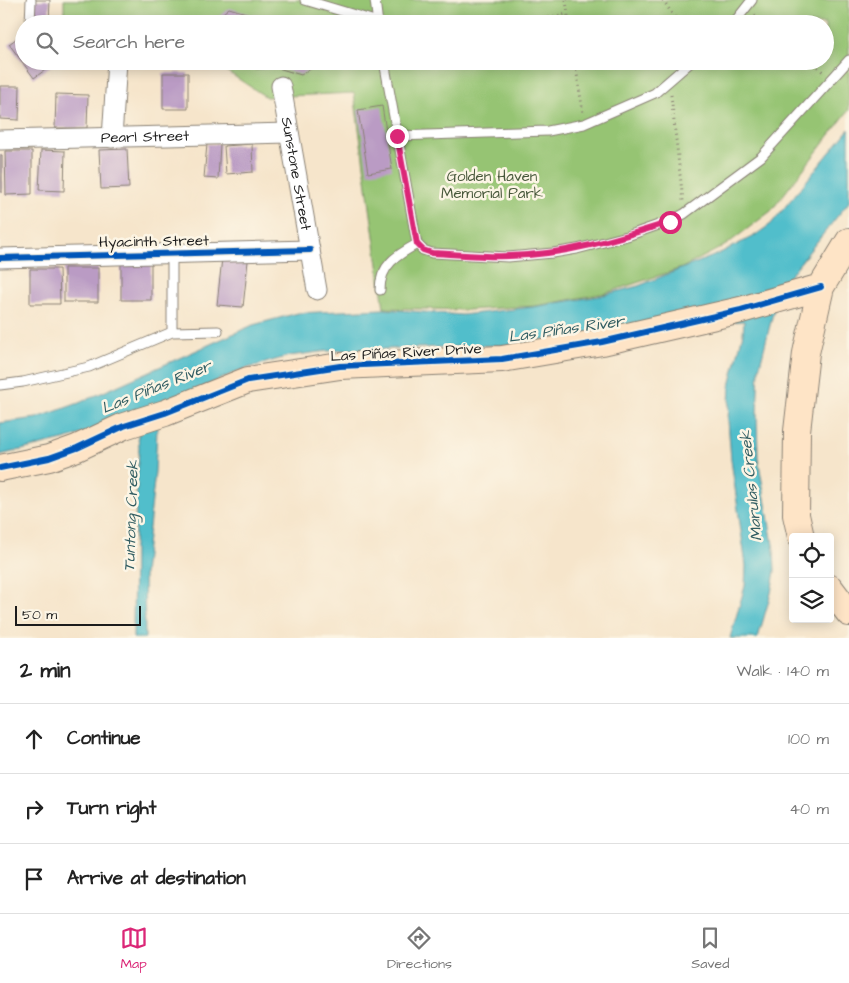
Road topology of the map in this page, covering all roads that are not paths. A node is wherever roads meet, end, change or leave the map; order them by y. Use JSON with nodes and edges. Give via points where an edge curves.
{"nodes":[{"id":1,"x":31,"y":0,"type":"edge"},
{"id":2,"x":305,"y":0,"type":"edge"},
{"id":3,"x":375,"y":0,"type":"edge"},
{"id":4,"x":752,"y":0,"type":"edge"},
{"id":5,"x":30,"y":15,"type":"edge"},
{"id":6,"x":353,"y":15,"type":"edge"},
{"id":7,"x":377,"y":15,"type":"edge"},
{"id":8,"x":740,"y":15,"type":"edge"},
{"id":9,"x":849,"y":60,"type":"edge"},
{"id":10,"x":116,"y":70,"type":"edge"},
{"id":11,"x":386,"y":70,"type":"edge"},
{"id":12,"x":683,"y":70,"type":"edge"},
{"id":13,"x":281,"y":86,"type":"dead end"},
{"id":14,"x":289,"y":134,"type":"junction"},
{"id":15,"x":397,"y":136,"type":"junction"},
{"id":16,"x":112,"y":138,"type":"junction"},
{"id":17,"x":0,"y":140,"type":"edge"},
{"id":18,"x":849,"y":241,"type":"edge"},
{"id":19,"x":417,"y":244,"type":"junction"},
{"id":20,"x":310,"y":250,"type":"junction"},
{"id":21,"x":172,"y":253,"type":"junction"},
{"id":22,"x":0,"y":258,"type":"edge"},
{"id":23,"x":821,"y":287,"type":"junction"},
{"id":24,"x":316,"y":290,"type":"dead end"},
{"id":25,"x":380,"y":290,"type":"dead end"},
{"id":26,"x":218,"y":331,"type":"dead end"},
{"id":27,"x":172,"y":332,"type":"junction"},
{"id":28,"x":0,"y":385,"type":"edge"},
{"id":29,"x":0,"y":468,"type":"edge"},
{"id":30,"x":800,"y":533,"type":"edge"},
{"id":31,"x":834,"y":593,"type":"edge"},
{"id":32,"x":849,"y":613,"type":"edge"}],
"edges":[{"from":1,"to":5,"type":"lane"},
{"from":2,"to":6,"type":"lane"},
{"from":3,"to":7,"type":"lane"},
{"from":4,"to":8,"type":"lane"},
{"from":9,"to":19,"type":"lane","via":[[761,157],[670,222],[627,236],[553,253],[508,256],[432,253]]},
{"from":10,"to":16,"type":"street"},
{"from":11,"to":15,"type":"lane"},
{"from":12,"to":15,"type":"lane","via":[[655,93],[584,124],[548,130]]},
{"from":13,"to":14,"type":"street","name":"Sunstone Street"},
{"from":14,"to":16,"type":"street","name":"Pearl Street"},
{"from":14,"to":20,"type":"street","name":"Sunstone Street"},
{"from":15,"to":19,"type":"lane"},
{"from":16,"to":17,"type":"street","name":"Pearl Street"},
{"from":18,"to":23,"type":"street"},
{"from":19,"to":25,"type":"lane","via":[[391,260],[383,274]]},
{"from":20,"to":21,"type":"street","name":"Hyacinth Street"},
{"from":20,"to":24,"type":"street","name":"Sunstone Street"},
{"from":21,"to":22,"type":"street","name":"Hyacinth Street"},
{"from":21,"to":27,"type":"lane"},
{"from":23,"to":29,"type":"street","name":"Las Piñas River Drive","via":[[741,310],[602,342],[502,359],[340,366],[248,380],[49,458]]},
{"from":23,"to":30,"type":"street","via":[[806,353],[797,431],[796,515]]},
{"from":26,"to":27,"type":"lane"},
{"from":27,"to":28,"type":"lane","via":[[90,367]]},
{"from":31,"to":32,"type":"street"}]}
